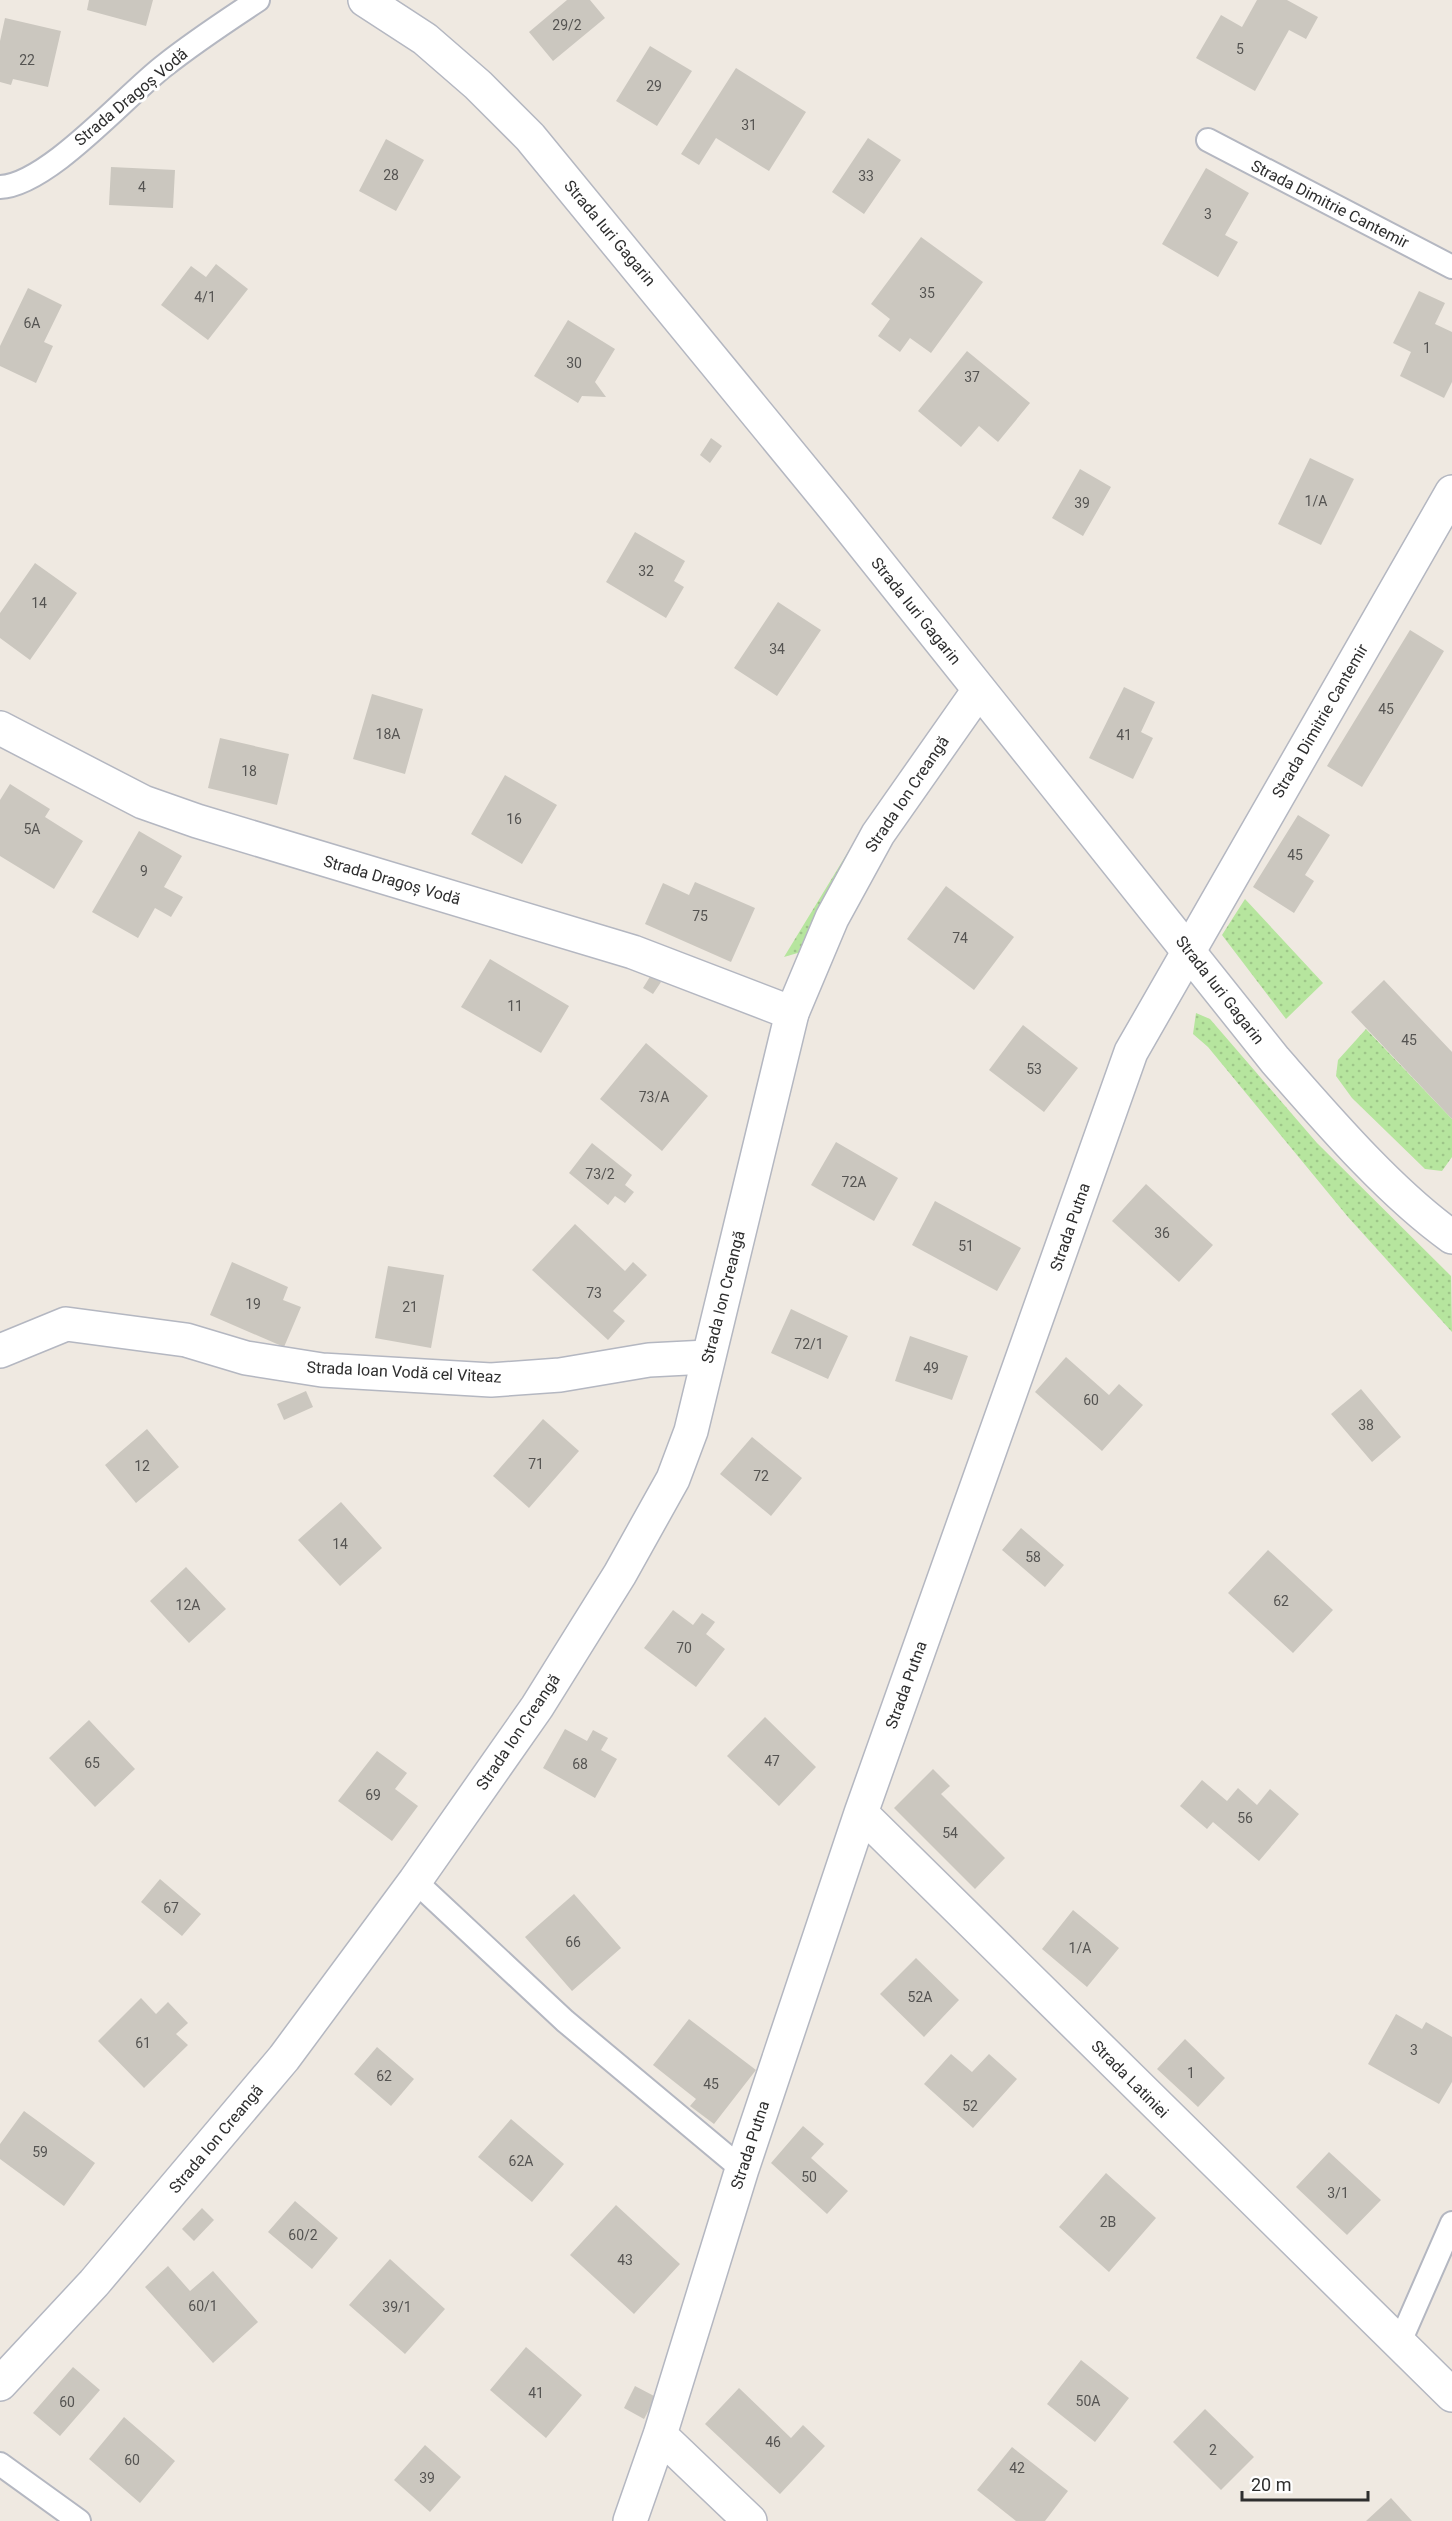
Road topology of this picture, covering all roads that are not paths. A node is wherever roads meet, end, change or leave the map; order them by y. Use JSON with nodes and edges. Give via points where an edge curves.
{"nodes":[{"id":1,"x":258,"y":0,"type":"edge"},
{"id":2,"x":365,"y":0,"type":"edge"},
{"id":3,"x":1208,"y":140,"type":"dead end"},
{"id":4,"x":0,"y":187,"type":"edge"},
{"id":5,"x":1452,"y":267,"type":"edge"},
{"id":6,"x":1452,"y":492,"type":"edge"},
{"id":7,"x":979,"y":690,"type":"junction"},
{"id":8,"x":0,"y":728,"type":"edge"},
{"id":9,"x":1188,"y":950,"type":"junction"},
{"id":10,"x":792,"y":1013,"type":"junction"},
{"id":11,"x":1452,"y":1237,"type":"edge"},
{"id":12,"x":0,"y":1351,"type":"edge"},
{"id":13,"x":707,"y":1357,"type":"junction"},
{"id":14,"x":861,"y":1813,"type":"junction"},
{"id":15,"x":415,"y":1881,"type":"junction"},
{"id":16,"x":742,"y":2169,"type":"junction"},
{"id":17,"x":1452,"y":2223,"type":"edge"},
{"id":18,"x":1399,"y":2344,"type":"junction"},
{"id":19,"x":0,"y":2384,"type":"edge"},
{"id":20,"x":1452,"y":2395,"type":"edge"},
{"id":21,"x":660,"y":2434,"type":"junction"},
{"id":22,"x":0,"y":2464,"type":"edge"},
{"id":23,"x":79,"y":2521,"type":"edge"},
{"id":24,"x":630,"y":2521,"type":"edge"},
{"id":25,"x":750,"y":2521,"type":"edge"}],
"edges":[{"from":1,"to":4,"type":"lane","name":"Strada Dragoș Vodă","via":[[163,66],[65,153],[30,177]]},
{"from":2,"to":7,"type":"street","name":"Strada Iuri Gagarin","via":[[425,39],[478,84],[530,137],[698,339]]},
{"from":3,"to":5,"type":"lane","name":"Strada Dimitrie Cantemir"},
{"from":6,"to":9,"type":"street","name":"Strada Dimitrie Cantemir"},
{"from":7,"to":9,"type":"street","name":"Strada Iuri Gagarin"},
{"from":7,"to":10,"type":"street","name":"Strada Ion Creangă","via":[[878,834],[831,918]]},
{"from":8,"to":10,"type":"street","name":"Strada Dragoș Vodă","via":[[143,802],[197,822],[633,952]]},
{"from":9,"to":11,"type":"street","name":"Strada Iuri Gagarin","via":[[1275,1060],[1326,1117],[1405,1197]]},
{"from":9,"to":14,"type":"street","name":"Strada Putna","via":[[1131,1052]]},
{"from":10,"to":13,"type":"street","name":"Strada Ion Creangă"},
{"from":12,"to":13,"type":"street","name":"Strada Ioan Vodă cel Viteaz","via":[[66,1324],[186,1340],[246,1358],[322,1370],[491,1380],[560,1375],[649,1360]]},
{"from":13,"to":15,"type":"street","name":"Strada Ion Creangă","via":[[691,1431],[673,1479],[537,1707]]},
{"from":14,"to":16,"type":"street","name":"Strada Putna"},
{"from":14,"to":18,"type":"street","name":"Strada Latiniei"},
{"from":15,"to":16,"type":"lane","via":[[565,2021]]},
{"from":15,"to":19,"type":"street","name":"Strada Ion Creangă","via":[[284,2058],[94,2283]]},
{"from":16,"to":21,"type":"street","name":"Strada Putna"},
{"from":17,"to":18,"type":"lane"},
{"from":18,"to":20,"type":"street","name":"Strada Latiniei"},
{"from":21,"to":24,"type":"street","name":"Strada Putna"},
{"from":21,"to":25,"type":"street"},
{"from":22,"to":23,"type":"lane"}]}
